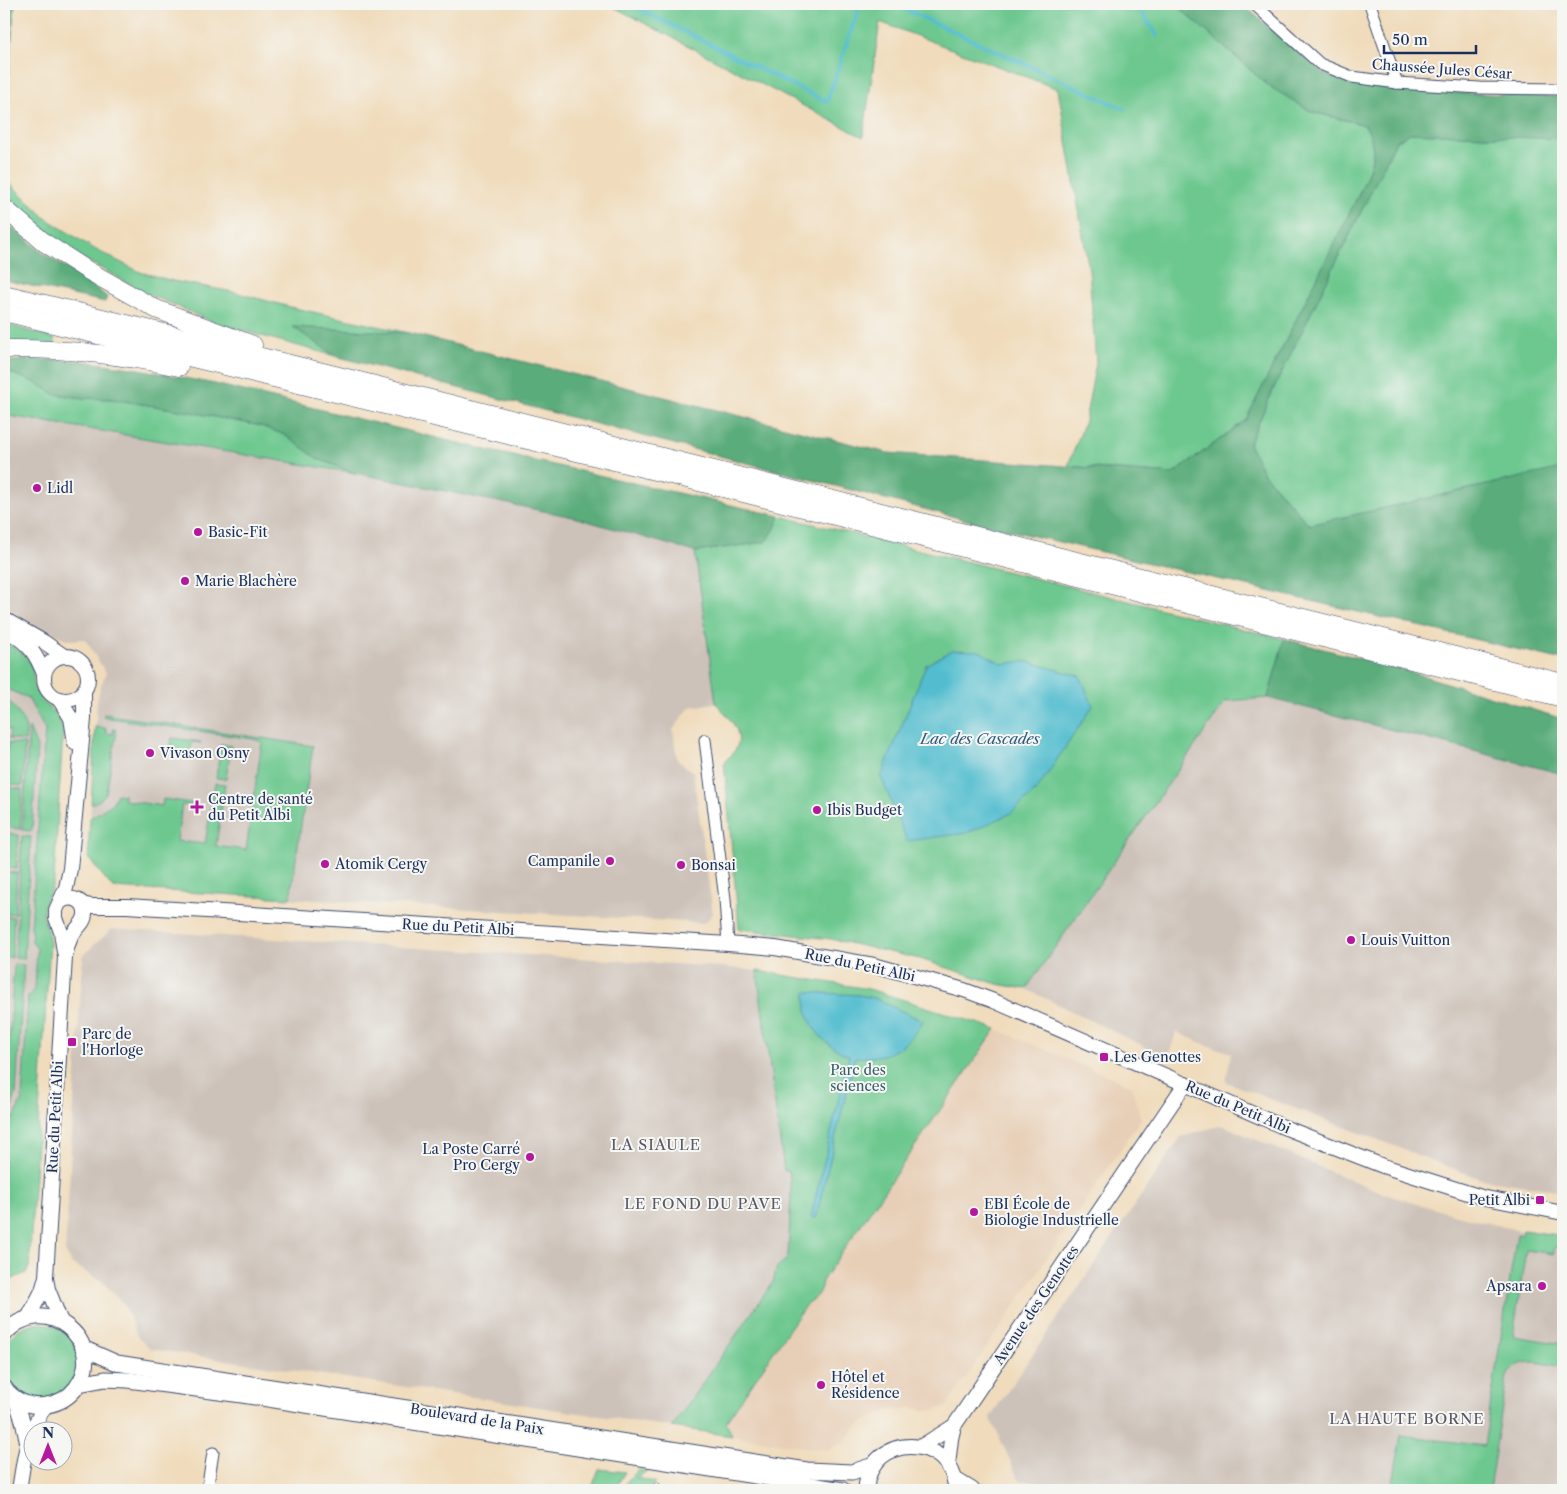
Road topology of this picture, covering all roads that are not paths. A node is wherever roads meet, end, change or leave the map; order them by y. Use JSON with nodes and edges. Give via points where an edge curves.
{"nodes":[{"id":1,"x":1254,"y":4,"type":"edge"},
{"id":2,"x":1370,"y":4,"type":"edge"},
{"id":3,"x":1397,"y":83,"type":"junction"},
{"id":4,"x":1563,"y":89,"type":"edge"},
{"id":5,"x":4,"y":208,"type":"edge"},
{"id":6,"x":4,"y":294,"type":"edge"},
{"id":7,"x":4,"y":312,"type":"edge"},
{"id":8,"x":4,"y":349,"type":"edge"},
{"id":9,"x":331,"y":374,"type":"junction"},
{"id":10,"x":267,"y":377,"type":"junction"},
{"id":11,"x":4,"y":620,"type":"edge"},
{"id":12,"x":4,"y":629,"type":"edge"},
{"id":13,"x":64,"y":656,"type":"junction"},
{"id":14,"x":1480,"y":662,"type":"junction"},
{"id":15,"x":1563,"y":671,"type":"edge"},
{"id":16,"x":44,"y":674,"type":"junction"},
{"id":17,"x":1467,"y":674,"type":"junction"},
{"id":18,"x":1563,"y":682,"type":"edge"},
{"id":19,"x":84,"y":690,"type":"junction"},
{"id":20,"x":1563,"y":698,"type":"edge"},
{"id":21,"x":59,"y":699,"type":"junction"},
{"id":22,"x":1563,"y":708,"type":"edge"},
{"id":23,"x":705,"y":740,"type":"dead end"},
{"id":24,"x":78,"y":774,"type":"junction"},
{"id":25,"x":70,"y":869,"type":"junction"},
{"id":26,"x":60,"y":902,"type":"junction"},
{"id":27,"x":79,"y":902,"type":"junction"},
{"id":28,"x":115,"y":906,"type":"junction"},
{"id":29,"x":58,"y":922,"type":"junction"},
{"id":30,"x":82,"y":923,"type":"junction"},
{"id":31,"x":728,"y":944,"type":"junction"},
{"id":32,"x":65,"y":957,"type":"junction"},
{"id":33,"x":1185,"y":1084,"type":"junction"},
{"id":34,"x":1563,"y":1213,"type":"edge"},
{"id":35,"x":46,"y":1277,"type":"junction"},
{"id":36,"x":28,"y":1318,"type":"junction"},
{"id":37,"x":61,"y":1322,"type":"junction"},
{"id":38,"x":4,"y":1335,"type":"edge"},
{"id":39,"x":83,"y":1348,"type":"junction"},
{"id":40,"x":79,"y":1384,"type":"junction"},
{"id":41,"x":4,"y":1387,"type":"edge"},
{"id":42,"x":15,"y":1398,"type":"junction"},
{"id":43,"x":46,"y":1406,"type":"junction"},
{"id":44,"x":23,"y":1422,"type":"edge"},
{"id":45,"x":35,"y":1422,"type":"edge"},
{"id":46,"x":954,"y":1426,"type":"junction"},
{"id":47,"x":920,"y":1447,"type":"junction"},
{"id":48,"x":213,"y":1453,"type":"dead end"},
{"id":49,"x":874,"y":1465,"type":"junction"},
{"id":50,"x":22,"y":1472,"type":"edge"},
{"id":51,"x":953,"y":1478,"type":"edge"},
{"id":52,"x":19,"y":1490,"type":"edge"},
{"id":53,"x":207,"y":1490,"type":"edge"},
{"id":54,"x":843,"y":1490,"type":"edge"},
{"id":55,"x":866,"y":1490,"type":"edge"},
{"id":56,"x":972,"y":1490,"type":"edge"}],
"edges":[{"from":1,"to":3,"type":"street","name":"Chaussée Jules César","via":[[1320,64],[1352,77]]},
{"from":2,"to":3,"type":"street"},
{"from":3,"to":4,"type":"street","name":"Chaussée Jules César"},
{"from":5,"to":9,"type":"highway","via":[[45,244],[156,309]]},
{"from":6,"to":9,"type":"highway"},
{"from":7,"to":10,"type":"highway"},
{"from":8,"to":10,"type":"highway","via":[[84,352],[241,380]]},
{"from":9,"to":14,"type":"highway"},
{"from":10,"to":17,"type":"highway"},
{"from":11,"to":13,"type":"street"},
{"from":12,"to":16,"type":"street","via":[[31,648]]},
{"from":13,"to":16,"type":"street","via":[[51,662]]},
{"from":13,"to":19,"type":"street","via":[[77,659],[86,668],[88,680]]},
{"from":14,"to":15,"type":"highway"},
{"from":14,"to":18,"type":"highway"},
{"from":16,"to":21,"type":"street","via":[[47,689]]},
{"from":17,"to":20,"type":"highway"},
{"from":17,"to":22,"type":"highway","via":[[1522,697]]},
{"from":19,"to":21,"type":"street","via":[[71,699]]},
{"from":19,"to":24,"type":"street"},
{"from":21,"to":24,"type":"street","via":[[73,724]]},
{"from":23,"to":31,"type":"street"},
{"from":24,"to":25,"type":"street"},
{"from":25,"to":26,"type":"street"},
{"from":25,"to":27,"type":"street"},
{"from":26,"to":27,"type":"street","via":[[69,898]]},
{"from":26,"to":29,"type":"street","via":[[55,914]]},
{"from":27,"to":28,"type":"street","name":"Rue du Petit Albi","via":[[91,906]]},
{"from":27,"to":30,"type":"street","via":[[85,911]]},
{"from":28,"to":30,"type":"street","name":"Rue du Petit Albi"},
{"from":28,"to":31,"type":"street","name":"Rue du Petit Albi"},
{"from":29,"to":30,"type":"street","via":[[68,928]]},
{"from":29,"to":32,"type":"street","name":"Rue du Petit Albi"},
{"from":30,"to":32,"type":"street","name":"Rue du Petit Albi","via":[[71,936]]},
{"from":31,"to":33,"type":"street","name":"Rue du Petit Albi","via":[[775,948],[857,962],[964,990]]},
{"from":32,"to":35,"type":"street","name":"Rue du Petit Albi"},
{"from":33,"to":34,"type":"street","name":"Rue du Petit Albi","via":[[1281,1126],[1405,1174],[1481,1198]]},
{"from":33,"to":46,"type":"street","name":"Avenue des Genottes"},
{"from":35,"to":36,"type":"street","name":"Rue du Petit Albi"},
{"from":35,"to":37,"type":"street","name":"Rue du Petit Albi"},
{"from":36,"to":37,"type":"main road","via":[[45,1316]]},
{"from":36,"to":38,"type":"main road","via":[[15,1324]]},
{"from":37,"to":39,"type":"main road","via":[[75,1333]]},
{"from":39,"to":40,"type":"main road","via":[[85,1367]]},
{"from":39,"to":49,"type":"main road","name":"Boulevard de la Paix","via":[[116,1363],[807,1470],[852,1472]]},
{"from":40,"to":43,"type":"main road","via":[[65,1398]]},
{"from":40,"to":54,"type":"main road","name":"Boulevard de la Paix","via":[[116,1378],[214,1391]]},
{"from":41,"to":42,"type":"main road"},
{"from":42,"to":43,"type":"main road","via":[[28,1404]]},
{"from":42,"to":44,"type":"street"},
{"from":43,"to":45,"type":"street"},
{"from":46,"to":47,"type":"street","name":"Avenue des Genottes"},
{"from":46,"to":51,"type":"street","name":"Avenue des Genottes","via":[[951,1439]]},
{"from":47,"to":49,"type":"main road","via":[[895,1449]]},
{"from":47,"to":51,"type":"main road","via":[[933,1452]]},
{"from":48,"to":53,"type":"street"},
{"from":49,"to":55,"type":"main road"},
{"from":50,"to":52,"type":"street"},
{"from":51,"to":56,"type":"main road"}]}
